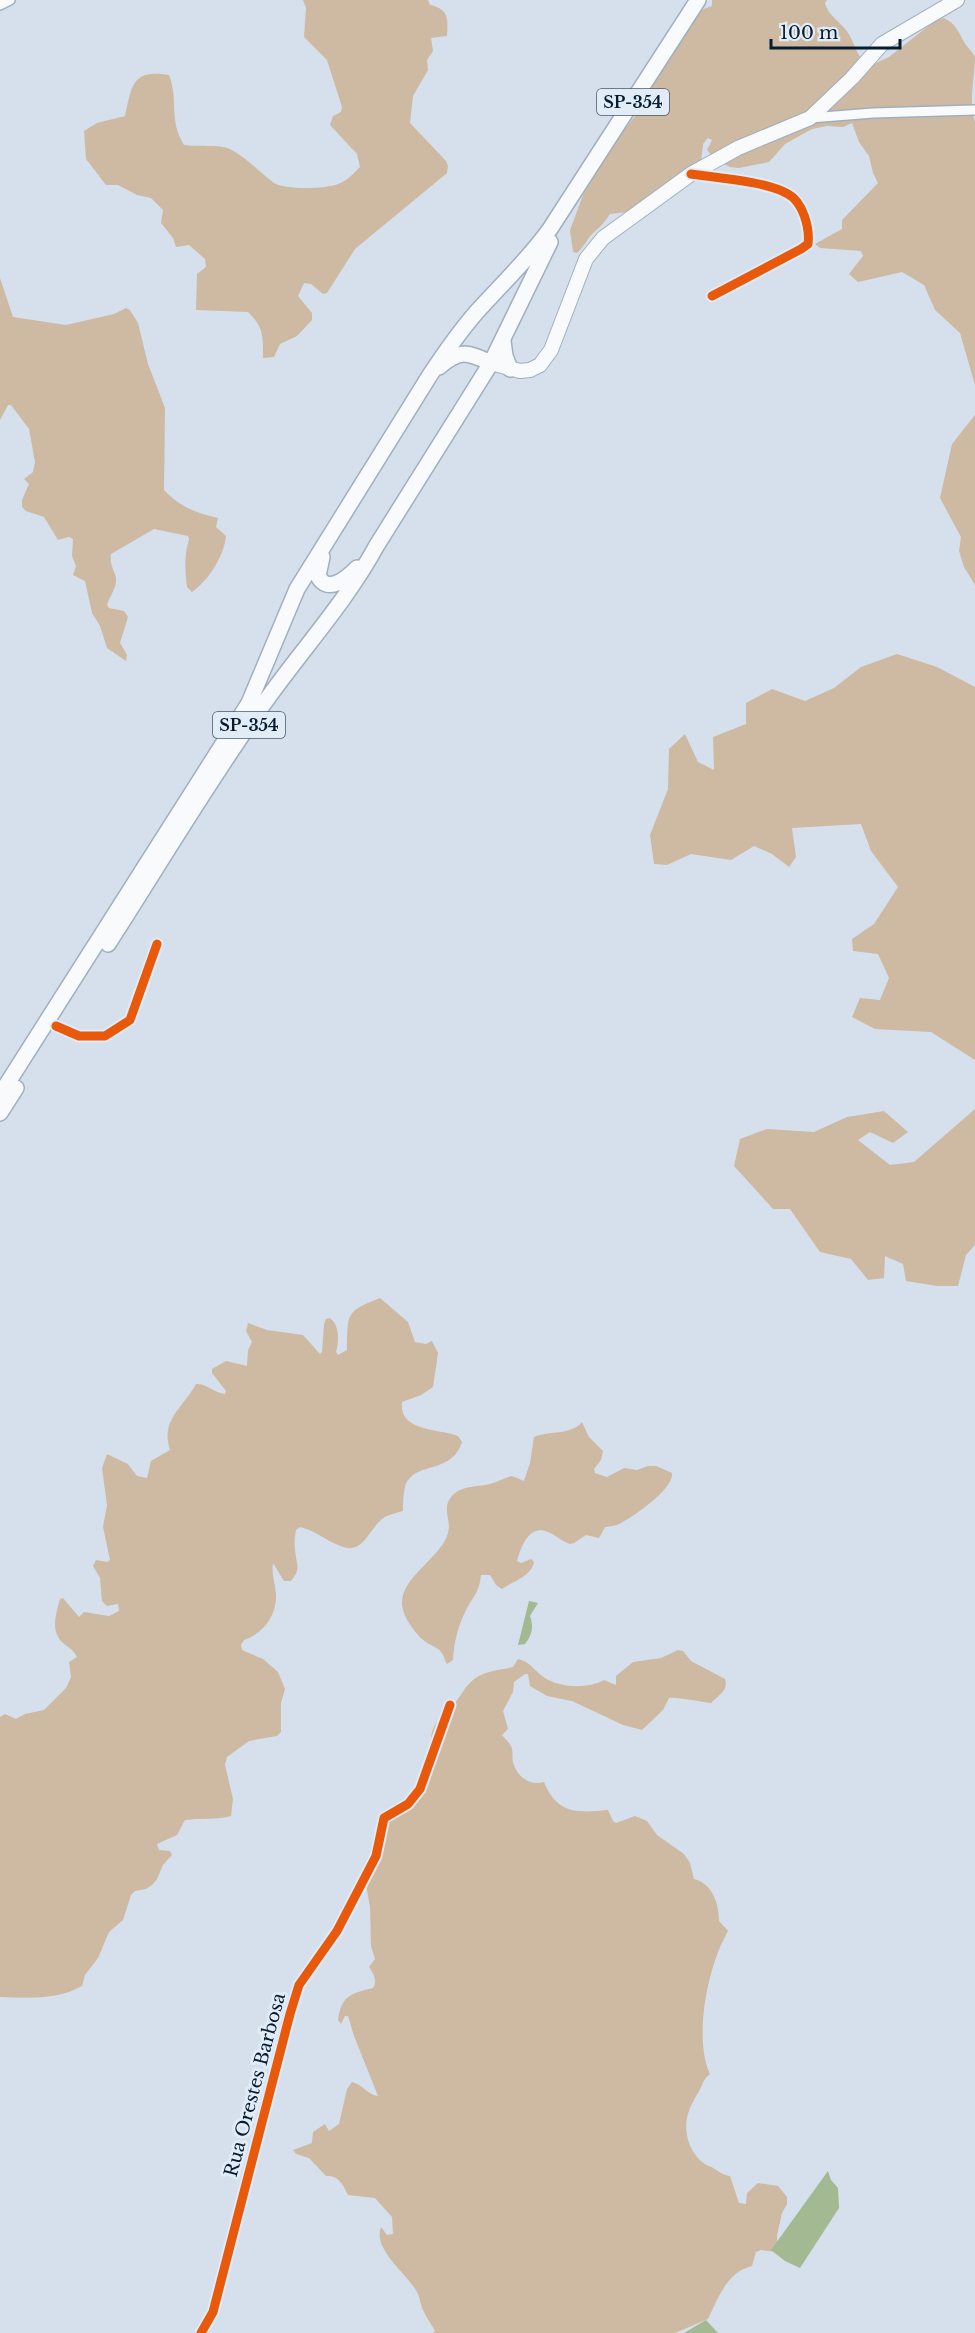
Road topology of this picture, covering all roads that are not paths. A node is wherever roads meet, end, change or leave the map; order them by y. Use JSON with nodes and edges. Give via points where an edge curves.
{"nodes":[{"id":1,"x":10,"y":0,"type":"edge"},
{"id":2,"x":698,"y":0,"type":"edge"},
{"id":3,"x":957,"y":0,"type":"edge"},
{"id":4,"x":0,"y":5,"type":"edge"},
{"id":5,"x":975,"y":110,"type":"edge"},
{"id":6,"x":810,"y":118,"type":"junction"},
{"id":7,"x":691,"y":174,"type":"junction"},
{"id":8,"x":568,"y":203,"type":"junction"},
{"id":9,"x":712,"y":297,"type":"dead end"},
{"id":10,"x":503,"y":341,"type":"junction"},
{"id":11,"x":491,"y":363,"type":"junction"},
{"id":12,"x":512,"y":370,"type":"junction"},
{"id":13,"x":430,"y":375,"type":"junction"},
{"id":14,"x":483,"y":378,"type":"junction"},
{"id":15,"x":332,"y":535,"type":"junction"},
{"id":16,"x":377,"y":545,"type":"junction"},
{"id":17,"x":157,"y":944,"type":"dead end"},
{"id":18,"x":56,"y":1026,"type":"junction"},
{"id":19,"x":0,"y":1095,"type":"edge"},
{"id":20,"x":0,"y":1113,"type":"edge"},
{"id":21,"x":450,"y":1706,"type":"dead end"},
{"id":22,"x":201,"y":2333,"type":"edge"}],
"edges":[{"from":1,"to":4,"type":"street"},
{"from":2,"to":8,"type":"main road","number":"SP-354"},
{"from":3,"to":6,"type":"main road","via":[[882,44]]},
{"from":5,"to":6,"type":"street"},
{"from":6,"to":7,"type":"main road","via":[[738,148]]},
{"from":7,"to":9,"type":"street","via":[[773,188],[790,195],[802,210],[809,235],[808,244],[801,249]]},
{"from":7,"to":12,"type":"main road","via":[[593,248],[551,350],[533,369]]},
{"from":8,"to":10,"type":"main road","number":"SP-354"},
{"from":8,"to":13,"type":"main road","number":"SP-354","via":[[536,250],[481,306]]},
{"from":10,"to":11,"type":"main road","number":"SP-354"},
{"from":10,"to":12,"type":"main road"},
{"from":11,"to":12,"type":"main road"},
{"from":11,"to":13,"type":"main road","via":[[461,353]]},
{"from":11,"to":14,"type":"main road","number":"SP-354"},
{"from":12,"to":14,"type":"main road"},
{"from":13,"to":15,"type":"main road","number":"SP-354"},
{"from":14,"to":16,"type":"main road","number":"SP-354"},
{"from":15,"to":16,"type":"main road","via":[[318,570],[320,581],[326,585],[341,582]]},
{"from":15,"to":19,"type":"main road","number":"SP-354","via":[[297,589],[249,703]]},
{"from":16,"to":18,"type":"main road","number":"SP-354","via":[[361,574],[232,748]]},
{"from":17,"to":18,"type":"street","via":[[130,1020],[105,1036],[79,1036]]},
{"from":18,"to":20,"type":"main road","number":"SP-354"},
{"from":21,"to":22,"type":"street","name":"Rua Orestes Barbosa","via":[[420,1789],[408,1804],[384,1818],[376,1856],[337,1931],[299,1985],[213,2312]]}]}
